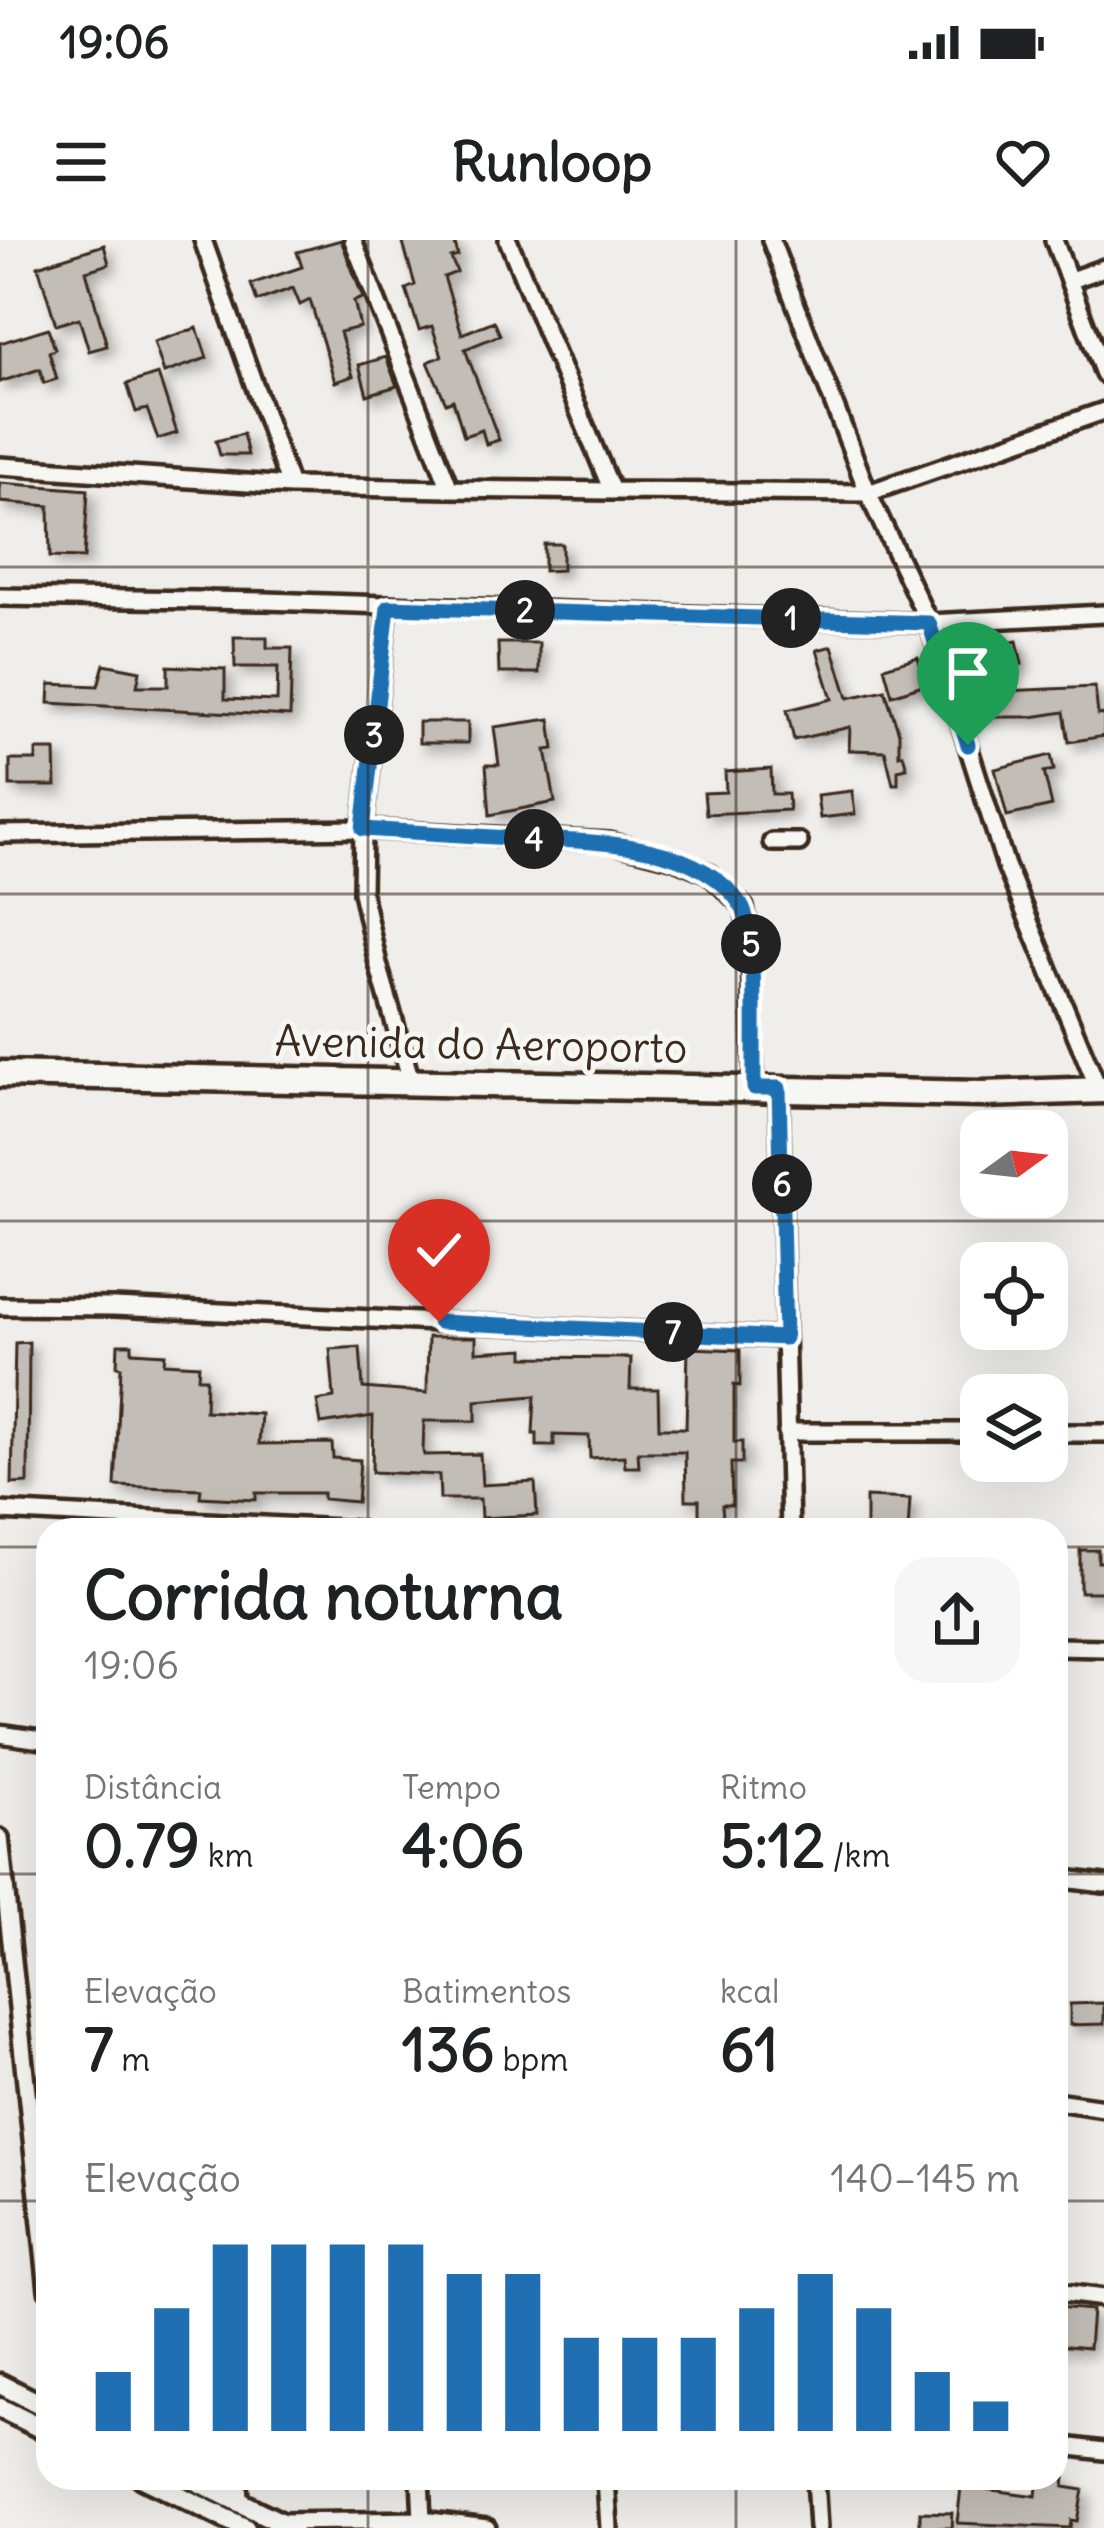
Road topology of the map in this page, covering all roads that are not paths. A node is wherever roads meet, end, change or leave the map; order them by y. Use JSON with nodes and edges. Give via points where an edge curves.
{"nodes":[{"id":1,"x":203,"y":240,"type":"edge"},
{"id":2,"x":353,"y":240,"type":"edge"},
{"id":3,"x":508,"y":240,"type":"edge"},
{"id":4,"x":771,"y":240,"type":"edge"},
{"id":5,"x":1054,"y":240,"type":"edge"},
{"id":6,"x":1104,"y":268,"type":"edge"},
{"id":7,"x":1071,"y":280,"type":"junction"},
{"id":8,"x":1104,"y":374,"type":"edge"},
{"id":9,"x":1104,"y":410,"type":"edge"},
{"id":10,"x":0,"y":466,"type":"edge"},
{"id":11,"x":290,"y":486,"type":"junction"},
{"id":12,"x":450,"y":489,"type":"junction"},
{"id":13,"x":612,"y":491,"type":"junction"},
{"id":14,"x":868,"y":493,"type":"junction"},
{"id":15,"x":0,"y":597,"type":"edge"},
{"id":16,"x":388,"y":607,"type":"junction"},
{"id":17,"x":1104,"y":614,"type":"edge"},
{"id":18,"x":929,"y":623,"type":"junction"},
{"id":19,"x":363,"y":829,"type":"junction"},
{"id":20,"x":0,"y":834,"type":"edge"},
{"id":21,"x":772,"y":842,"type":"dead end"},
{"id":22,"x":799,"y":842,"type":"dead end"},
{"id":23,"x":0,"y":1074,"type":"edge"},
{"id":24,"x":411,"y":1082,"type":"junction"},
{"id":25,"x":767,"y":1088,"type":"junction"},
{"id":26,"x":1101,"y":1090,"type":"edge"},
{"id":27,"x":0,"y":1306,"type":"edge"},
{"id":28,"x":785,"y":1338,"type":"junction"},
{"id":29,"x":788,"y":1432,"type":"junction"},
{"id":30,"x":960,"y":1432,"type":"edge"},
{"id":31,"x":1068,"y":1433,"type":"edge"},
{"id":32,"x":1104,"y":1433,"type":"edge"},
{"id":33,"x":0,"y":1511,"type":"edge"},
{"id":34,"x":132,"y":1518,"type":"edge"},
{"id":35,"x":790,"y":1518,"type":"edge"},
{"id":36,"x":1068,"y":1647,"type":"edge"},
{"id":37,"x":1104,"y":1648,"type":"edge"},
{"id":38,"x":0,"y":1734,"type":"edge"},
{"id":39,"x":36,"y":1739,"type":"edge"},
{"id":40,"x":0,"y":1838,"type":"edge"},
{"id":41,"x":1068,"y":1880,"type":"edge"},
{"id":42,"x":1104,"y":1884,"type":"edge"},
{"id":43,"x":1068,"y":2103,"type":"edge"},
{"id":44,"x":1104,"y":2108,"type":"edge"},
{"id":45,"x":36,"y":2177,"type":"edge"},
{"id":46,"x":1068,"y":2294,"type":"edge"},
{"id":47,"x":1104,"y":2298,"type":"edge"},
{"id":48,"x":0,"y":2384,"type":"edge"},
{"id":49,"x":36,"y":2402,"type":"edge"},
{"id":50,"x":0,"y":2408,"type":"edge"},
{"id":51,"x":36,"y":2426,"type":"edge"},
{"id":52,"x":1068,"y":2446,"type":"edge"},
{"id":53,"x":1104,"y":2451,"type":"edge"},
{"id":54,"x":167,"y":2490,"type":"edge"},
{"id":55,"x":214,"y":2490,"type":"edge"},
{"id":56,"x":238,"y":2490,"type":"edge"},
{"id":57,"x":421,"y":2490,"type":"edge"},
{"id":58,"x":607,"y":2490,"type":"edge"},
{"id":59,"x":816,"y":2490,"type":"edge"},
{"id":60,"x":239,"y":2502,"type":"junction"},
{"id":61,"x":422,"y":2521,"type":"junction"},
{"id":62,"x":286,"y":2525,"type":"edge"},
{"id":63,"x":245,"y":2528,"type":"edge"},
{"id":64,"x":487,"y":2528,"type":"edge"},
{"id":65,"x":609,"y":2528,"type":"edge"},
{"id":66,"x":818,"y":2528,"type":"edge"}],
"edges":[{"from":1,"to":11,"type":"street"},
{"from":2,"to":12,"type":"street"},
{"from":3,"to":13,"type":"street"},
{"from":4,"to":14,"type":"street"},
{"from":5,"to":7,"type":"street"},
{"from":6,"to":7,"type":"street"},
{"from":7,"to":8,"type":"street"},
{"from":9,"to":14,"type":"street"},
{"from":10,"to":11,"type":"street"},
{"from":11,"to":12,"type":"street"},
{"from":12,"to":13,"type":"street"},
{"from":13,"to":14,"type":"street"},
{"from":14,"to":18,"type":"street"},
{"from":15,"to":16,"type":"street"},
{"from":16,"to":18,"type":"street"},
{"from":16,"to":19,"type":"street"},
{"from":17,"to":18,"type":"street"},
{"from":18,"to":26,"type":"street","via":[[1006,866]]},
{"from":19,"to":20,"type":"street"},
{"from":19,"to":24,"type":"street","via":[[362,892]]},
{"from":19,"to":25,"type":"street","via":[[609,842],[708,873],[743,907]]},
{"from":21,"to":22,"type":"street"},
{"from":23,"to":24,"type":"main road","name":"Avenida do Aeroporto"},
{"from":24,"to":25,"type":"main road","name":"Avenida do Aeroporto"},
{"from":25,"to":26,"type":"main road","name":"Avenida do Aeroporto"},
{"from":25,"to":28,"type":"street"},
{"from":27,"to":28,"type":"street"},
{"from":28,"to":29,"type":"street"},
{"from":29,"to":30,"type":"street"},
{"from":29,"to":35,"type":"street"},
{"from":31,"to":32,"type":"street"},
{"from":33,"to":34,"type":"street"},
{"from":36,"to":37,"type":"street"},
{"from":38,"to":39,"type":"street"},
{"from":40,"to":45,"type":"street"},
{"from":41,"to":42,"type":"street"},
{"from":43,"to":44,"type":"street"},
{"from":46,"to":47,"type":"street"},
{"from":48,"to":49,"type":"street"},
{"from":50,"to":51,"type":"street"},
{"from":52,"to":53,"type":"street"},
{"from":54,"to":63,"type":"street"},
{"from":55,"to":60,"type":"street"},
{"from":56,"to":60,"type":"street"},
{"from":57,"to":61,"type":"street"},
{"from":58,"to":65,"type":"street"},
{"from":59,"to":66,"type":"street"},
{"from":60,"to":62,"type":"street"},
{"from":61,"to":62,"type":"street"},
{"from":61,"to":64,"type":"street"}]}
